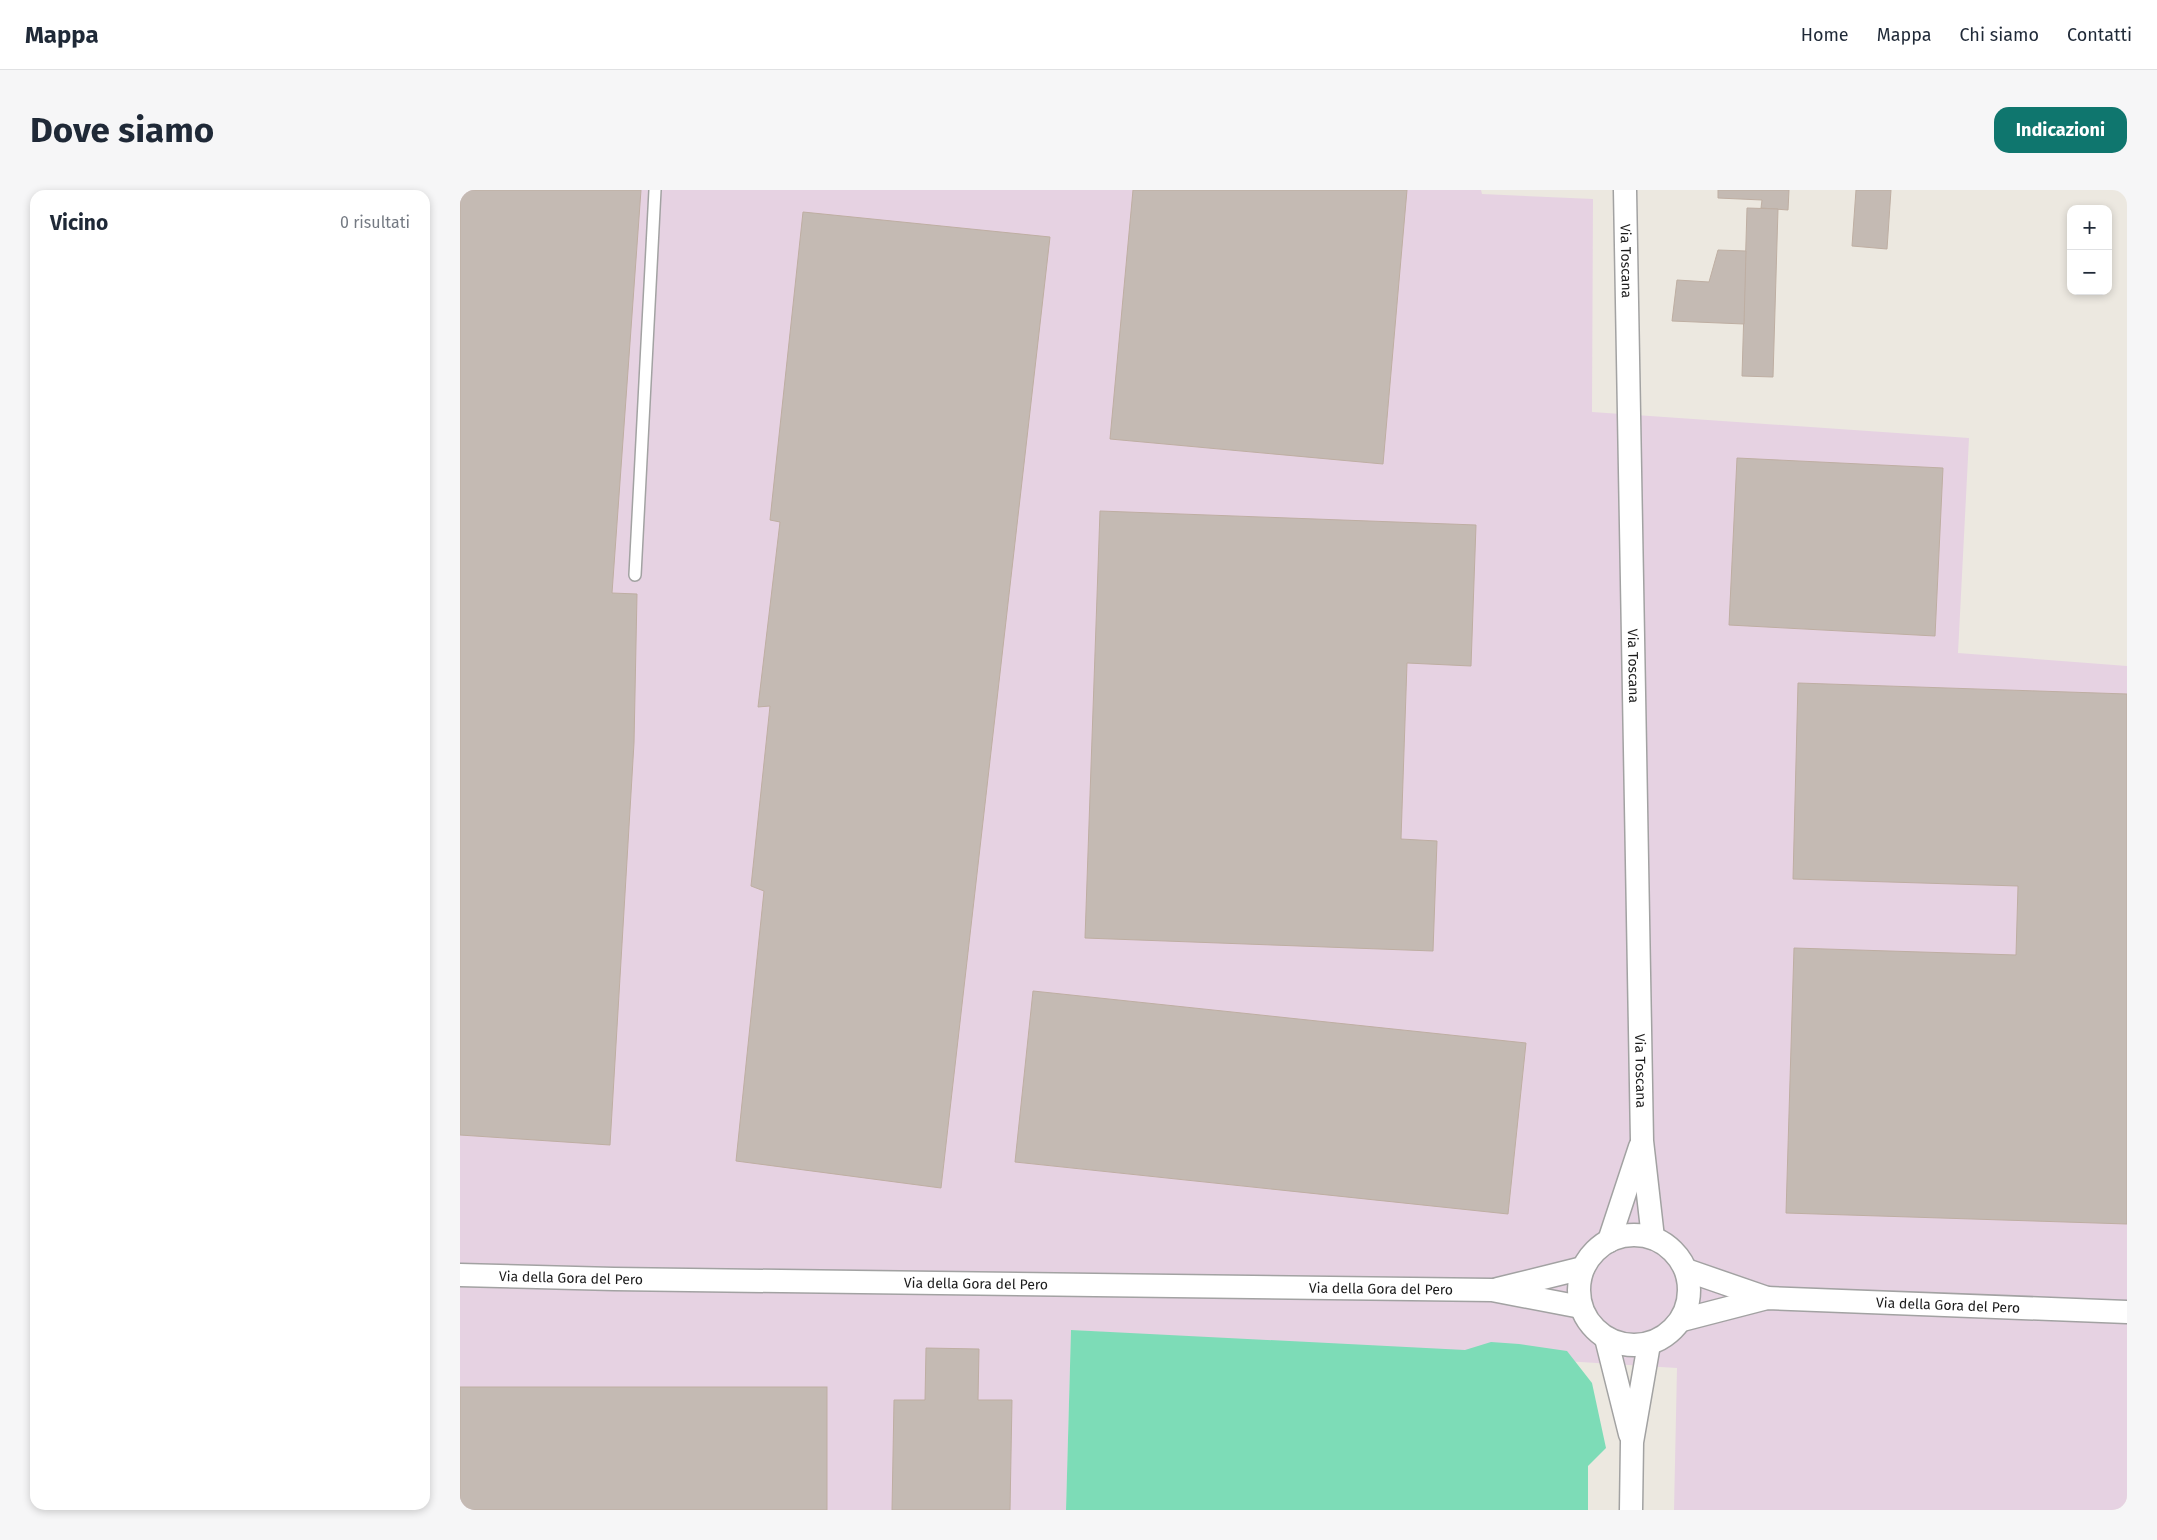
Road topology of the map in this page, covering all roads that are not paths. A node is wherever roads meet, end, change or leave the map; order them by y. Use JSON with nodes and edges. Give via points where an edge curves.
{"nodes":[{"id":1,"x":655,"y":190,"type":"edge"},
{"id":2,"x":1625,"y":190,"type":"edge"},
{"id":3,"x":636,"y":575,"type":"dead end"},
{"id":4,"x":1642,"y":1141,"type":"junction"},
{"id":5,"x":1653,"y":1238,"type":"junction"},
{"id":6,"x":1609,"y":1241,"type":"junction"},
{"id":7,"x":1583,"y":1268,"type":"junction"},
{"id":8,"x":1686,"y":1270,"type":"junction"},
{"id":9,"x":460,"y":1275,"type":"edge"},
{"id":10,"x":1492,"y":1290,"type":"junction"},
{"id":11,"x":1767,"y":1298,"type":"junction"},
{"id":12,"x":1581,"y":1308,"type":"junction"},
{"id":13,"x":2127,"y":1312,"type":"edge"},
{"id":14,"x":1682,"y":1320,"type":"junction"},
{"id":15,"x":1606,"y":1338,"type":"junction"},
{"id":16,"x":1649,"y":1344,"type":"junction"},
{"id":17,"x":1632,"y":1442,"type":"junction"},
{"id":18,"x":1631,"y":1510,"type":"edge"}],
"edges":[{"from":1,"to":3,"type":"lane"},
{"from":2,"to":4,"type":"street","name":"Via Toscana"},
{"from":4,"to":5,"type":"street","name":"Via Toscana"},
{"from":4,"to":6,"type":"street","name":"Via Toscana"},
{"from":5,"to":6,"type":"street","via":[[1634,1234]]},
{"from":5,"to":8,"type":"street","via":[[1676,1254]]},
{"from":6,"to":7,"type":"street","via":[[1593,1252]]},
{"from":7,"to":10,"type":"street","name":"Via della Gora del Pero"},
{"from":7,"to":12,"type":"street","via":[[1578,1287]]},
{"from":8,"to":11,"type":"street","name":"Via della Gora del Pero"},
{"from":8,"to":14,"type":"street","via":[[1689,1302]]},
{"from":9,"to":10,"type":"street","name":"Via della Gora del Pero"},
{"from":10,"to":12,"type":"street","name":"Via della Gora del Pero"},
{"from":11,"to":13,"type":"street","name":"Via della Gora del Pero"},
{"from":11,"to":14,"type":"street","name":"Via della Gora del Pero"},
{"from":12,"to":15,"type":"street","via":[[1591,1325]]},
{"from":14,"to":16,"type":"street","via":[[1666,1336]]},
{"from":15,"to":16,"type":"street","via":[[1624,1345]]},
{"from":15,"to":17,"type":"street"},
{"from":16,"to":17,"type":"street"},
{"from":17,"to":18,"type":"street"}]}
